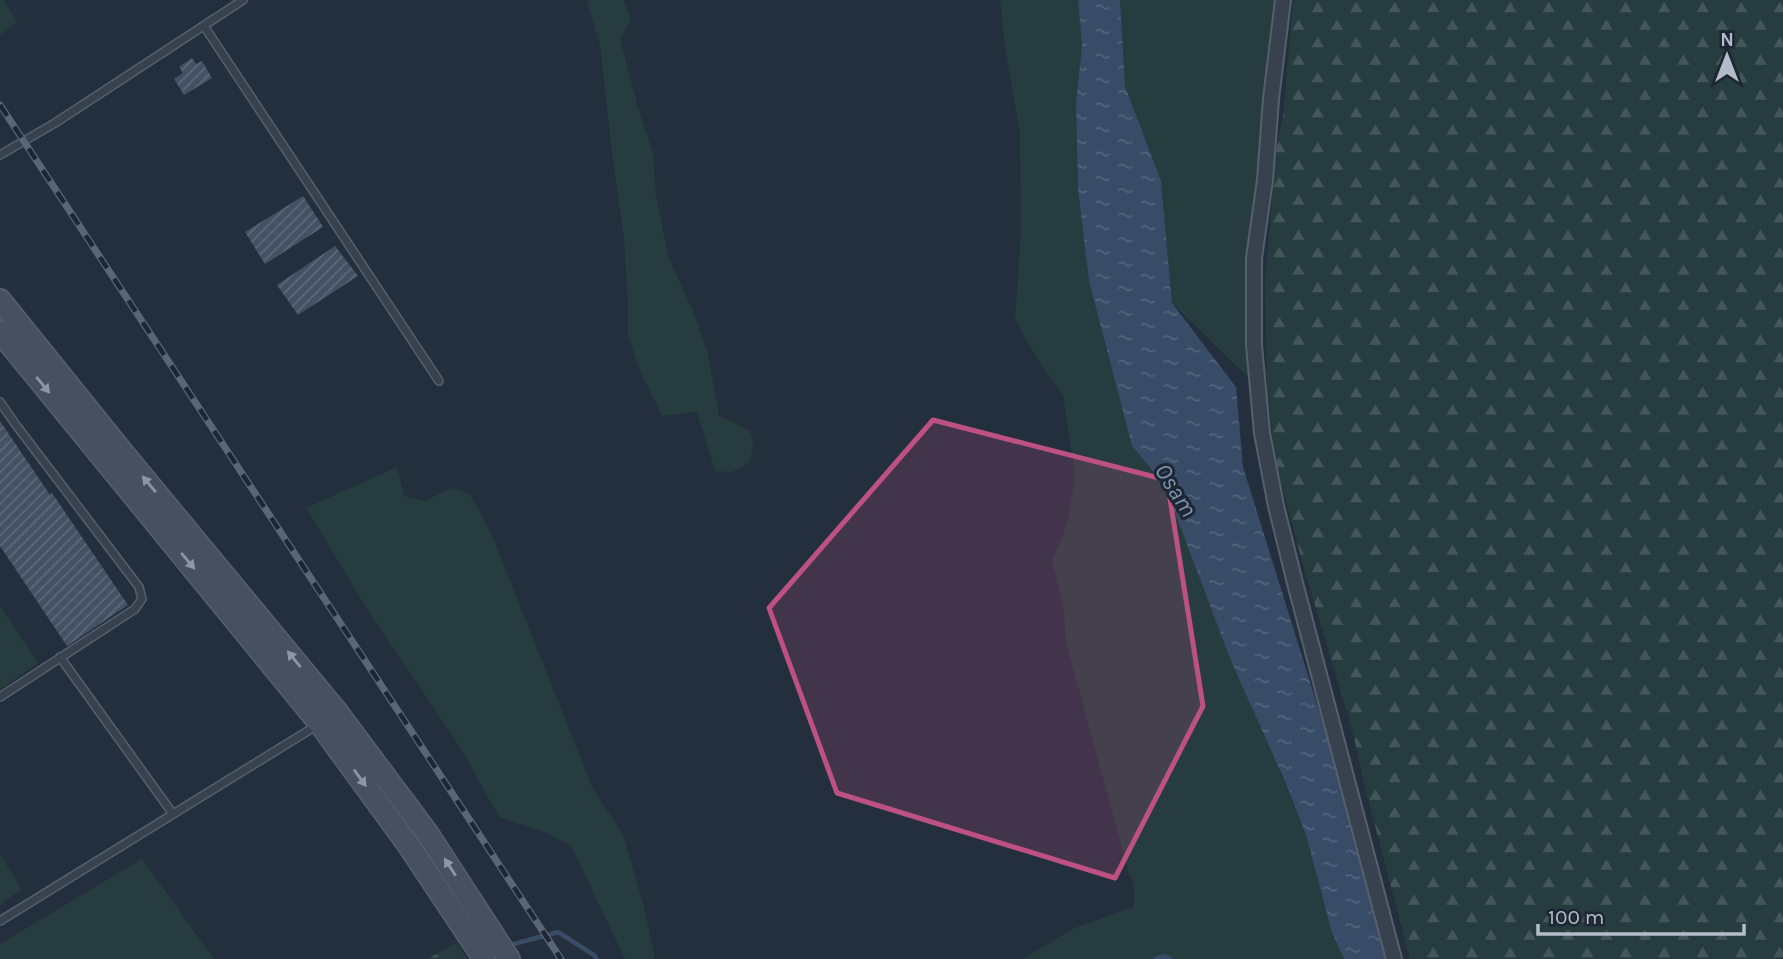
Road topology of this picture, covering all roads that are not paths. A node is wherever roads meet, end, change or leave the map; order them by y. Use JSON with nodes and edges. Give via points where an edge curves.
{"nodes":[{"id":1,"x":243,"y":0,"type":"edge"},
{"id":2,"x":1283,"y":0,"type":"edge"},
{"id":3,"x":204,"y":26,"type":"junction"},
{"id":4,"x":0,"y":155,"type":"edge"},
{"id":5,"x":0,"y":300,"type":"edge"},
{"id":6,"x":0,"y":332,"type":"edge"},
{"id":7,"x":439,"y":381,"type":"dead end"},
{"id":8,"x":0,"y":402,"type":"edge"},
{"id":9,"x":60,"y":657,"type":"junction"},
{"id":10,"x":0,"y":697,"type":"edge"},
{"id":11,"x":328,"y":718,"type":"junction"},
{"id":12,"x":173,"y":814,"type":"junction"},
{"id":13,"x":0,"y":921,"type":"edge"},
{"id":14,"x":484,"y":959,"type":"edge"},
{"id":15,"x":509,"y":959,"type":"edge"},
{"id":16,"x":1394,"y":959,"type":"edge"}],
"edges":[{"from":1,"to":3,"type":"lane"},
{"from":2,"to":16,"type":"street","via":[[1254,258],[1254,345],[1262,433],[1295,583]]},
{"from":3,"to":4,"type":"lane"},
{"from":3,"to":7,"type":"lane"},
{"from":11,"to":5,"type":"main road","one_way":true},
{"from":6,"to":11,"type":"main road","one_way":true},
{"from":8,"to":9,"type":"lane","via":[[139,587],[142,599],[135,609]]},
{"from":9,"to":10,"type":"lane"},
{"from":9,"to":12,"type":"lane"},
{"from":11,"to":12,"type":"lane"},
{"from":11,"to":14,"type":"main road","one_way":true},
{"from":15,"to":11,"type":"main road","one_way":true,"via":[[428,834]]},
{"from":12,"to":13,"type":"lane"}]}
